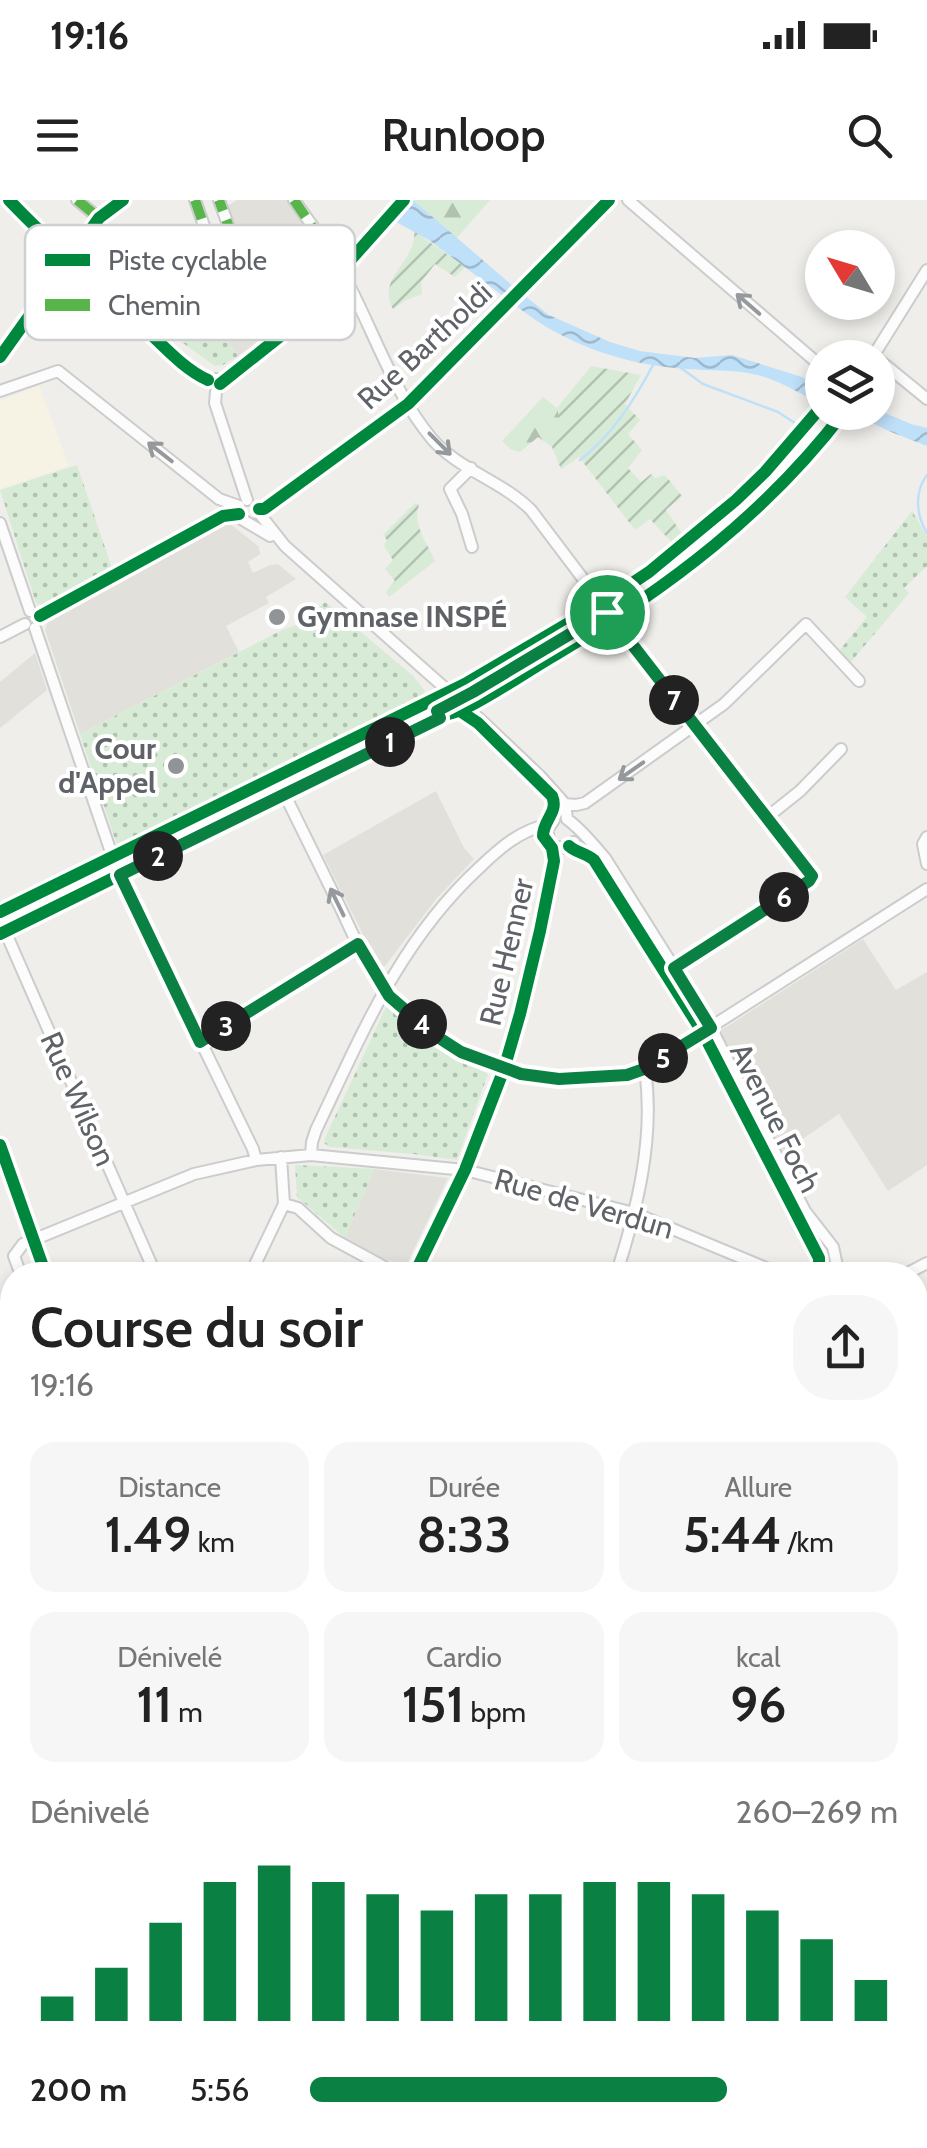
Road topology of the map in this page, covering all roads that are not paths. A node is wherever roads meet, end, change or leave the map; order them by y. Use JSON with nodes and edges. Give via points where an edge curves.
{"nodes":[{"id":1,"x":9,"y":200,"type":"edge"},
{"id":2,"x":78,"y":200,"type":"edge"},
{"id":3,"x":195,"y":200,"type":"edge"},
{"id":4,"x":219,"y":200,"type":"edge"},
{"id":5,"x":294,"y":200,"type":"edge"},
{"id":6,"x":609,"y":200,"type":"edge"},
{"id":7,"x":628,"y":200,"type":"edge"},
{"id":8,"x":120,"y":201,"type":"edge"},
{"id":9,"x":400,"y":205,"type":"edge"},
{"id":10,"x":99,"y":218,"type":"junction"},
{"id":11,"x":34,"y":225,"type":"edge"},
{"id":12,"x":94,"y":225,"type":"edge"},
{"id":13,"x":204,"y":225,"type":"edge"},
{"id":14,"x":228,"y":225,"type":"edge"},
{"id":15,"x":311,"y":225,"type":"edge"},
{"id":16,"x":355,"y":254,"type":"edge"},
{"id":17,"x":927,"y":270,"type":"edge"},
{"id":18,"x":355,"y":297,"type":"edge"},
{"id":19,"x":25,"y":322,"type":"edge"},
{"id":20,"x":158,"y":340,"type":"edge"},
{"id":21,"x":275,"y":340,"type":"edge"},
{"id":22,"x":886,"y":340,"type":"edge"},
{"id":23,"x":805,"y":352,"type":"edge"},
{"id":24,"x":0,"y":357,"type":"edge"},
{"id":25,"x":895,"y":374,"type":"edge"},
{"id":26,"x":215,"y":385,"type":"junction"},
{"id":27,"x":0,"y":391,"type":"edge"},
{"id":28,"x":927,"y":399,"type":"edge"},
{"id":29,"x":408,"y":404,"type":"junction"},
{"id":30,"x":817,"y":430,"type":"edge"},
{"id":31,"x":471,"y":468,"type":"junction"},
{"id":32,"x":243,"y":510,"type":"junction"},
{"id":33,"x":259,"y":511,"type":"junction"},
{"id":34,"x":0,"y":523,"type":"edge"},
{"id":35,"x":285,"y":546,"type":"junction"},
{"id":36,"x":472,"y":547,"type":"dead end"},
{"id":37,"x":607,"y":612,"type":"junction"},
{"id":38,"x":35,"y":614,"type":"junction"},
{"id":39,"x":30,"y":626,"type":"junction"},
{"id":40,"x":0,"y":637,"type":"edge"},
{"id":41,"x":859,"y":681,"type":"dead end"},
{"id":42,"x":458,"y":700,"type":"junction"},
{"id":43,"x":695,"y":727,"type":"junction"},
{"id":44,"x":841,"y":749,"type":"dead end"},
{"id":45,"x":281,"y":787,"type":"junction"},
{"id":46,"x":562,"y":801,"type":"junction"},
{"id":47,"x":766,"y":818,"type":"junction"},
{"id":48,"x":557,"y":821,"type":"junction"},
{"id":49,"x":576,"y":828,"type":"junction"},
{"id":50,"x":530,"y":830,"type":"junction"},
{"id":51,"x":927,"y":838,"type":"edge"},
{"id":52,"x":574,"y":842,"type":"junction"},
{"id":53,"x":554,"y":844,"type":"junction"},
{"id":54,"x":594,"y":845,"type":"junction"},
{"id":55,"x":927,"y":864,"type":"edge"},
{"id":56,"x":116,"y":867,"type":"junction"},
{"id":57,"x":927,"y":889,"type":"edge"},
{"id":58,"x":0,"y":908,"type":"edge"},
{"id":59,"x":2,"y":923,"type":"edge"},
{"id":60,"x":358,"y":944,"type":"junction"},
{"id":61,"x":674,"y":968,"type":"junction"},
{"id":62,"x":384,"y":987,"type":"junction"},
{"id":63,"x":711,"y":1028,"type":"junction"},
{"id":64,"x":200,"y":1042,"type":"junction"},
{"id":65,"x":504,"y":1069,"type":"junction"},
{"id":66,"x":644,"y":1069,"type":"junction"},
{"id":67,"x":0,"y":1145,"type":"edge"},
{"id":68,"x":311,"y":1155,"type":"junction"},
{"id":69,"x":281,"y":1157,"type":"junction"},
{"id":70,"x":256,"y":1160,"type":"junction"},
{"id":71,"x":466,"y":1170,"type":"junction"},
{"id":72,"x":123,"y":1202,"type":"junction"},
{"id":73,"x":284,"y":1204,"type":"junction"},
{"id":74,"x":634,"y":1213,"type":"junction"},
{"id":75,"x":35,"y":1244,"type":"junction"},
{"id":76,"x":835,"y":1259,"type":"junction"},
{"id":77,"x":18,"y":1262,"type":"edge"},
{"id":78,"x":41,"y":1262,"type":"edge"},
{"id":79,"x":150,"y":1262,"type":"edge"},
{"id":80,"x":256,"y":1262,"type":"edge"},
{"id":81,"x":375,"y":1262,"type":"edge"},
{"id":82,"x":420,"y":1262,"type":"edge"},
{"id":83,"x":620,"y":1262,"type":"edge"},
{"id":84,"x":752,"y":1262,"type":"edge"},
{"id":85,"x":834,"y":1262,"type":"edge"},
{"id":86,"x":836,"y":1262,"type":"edge"}],
"edges":[{"from":1,"to":11,"type":"street"},
{"from":2,"to":10,"type":"street"},
{"from":3,"to":13,"type":"street"},
{"from":4,"to":14,"type":"street"},
{"from":5,"to":15,"type":"street"},
{"from":6,"to":29,"type":"street","name":"Rue Bartholdi"},
{"from":23,"to":7,"type":"street","one_way":true},
{"from":8,"to":10,"type":"street"},
{"from":9,"to":16,"type":"street"},
{"from":10,"to":12,"type":"street"},
{"from":17,"to":22,"type":"street"},
{"from":18,"to":29,"type":"street"},
{"from":19,"to":24,"type":"street"},
{"from":20,"to":26,"type":"street"},
{"from":21,"to":26,"type":"street"},
{"from":25,"to":28,"type":"street"},
{"from":26,"to":32,"type":"street"},
{"from":32,"to":27,"type":"street","one_way":true,"via":[[219,499],[58,371]]},
{"from":29,"to":31,"type":"street","one_way":true,"via":[[434,441]]},
{"from":29,"to":33,"type":"street","name":"Rue Bartholdi"},
{"from":30,"to":37,"type":"street","via":[[724,526]]},
{"from":31,"to":36,"type":"street","via":[[450,489]]},
{"from":31,"to":37,"type":"street","via":[[531,510]]},
{"from":32,"to":33,"type":"street","name":"Rue Bartholdi","via":[[257,518]]},
{"from":32,"to":33,"type":"street","via":[[254,502]]},
{"from":32,"to":35,"type":"street"},
{"from":32,"to":38,"type":"street","name":"Rue Bartholdi"},
{"from":33,"to":35,"type":"street"},
{"from":34,"to":38,"type":"street"},
{"from":35,"to":42,"type":"street"},
{"from":37,"to":42,"type":"street"},
{"from":37,"to":43,"type":"street"},
{"from":38,"to":39,"type":"street","via":[[24,616]]},
{"from":39,"to":40,"type":"street"},
{"from":39,"to":56,"type":"street"},
{"from":41,"to":43,"type":"street","via":[[806,624]]},
{"from":42,"to":45,"type":"street"},
{"from":42,"to":46,"type":"street"},
{"from":43,"to":46,"type":"street","one_way":true,"via":[[585,803]]},
{"from":43,"to":47,"type":"street"},
{"from":44,"to":47,"type":"street"},
{"from":45,"to":56,"type":"street"},
{"from":60,"to":45,"type":"street","one_way":true},
{"from":46,"to":48,"type":"street"},
{"from":47,"to":61,"type":"street","via":[[812,876],[809,881]]},
{"from":48,"to":49,"type":"street","name":"Avenue Foch"},
{"from":48,"to":50,"type":"street"},
{"from":48,"to":53,"type":"street","via":[[546,830]]},
{"from":49,"to":52,"type":"street"},
{"from":49,"to":54,"type":"street","name":"Avenue Foch"},
{"from":50,"to":53,"type":"street"},
{"from":50,"to":62,"type":"street","via":[[505,843],[467,879]]},
{"from":51,"to":55,"type":"street"},
{"from":52,"to":53,"type":"street"},
{"from":52,"to":54,"type":"street"},
{"from":53,"to":65,"type":"street","name":"Rue Henner","via":[[540,931]]},
{"from":54,"to":61,"type":"street","name":"Avenue Foch"},
{"from":56,"to":59,"type":"street"},
{"from":56,"to":64,"type":"street"},
{"from":57,"to":63,"type":"street"},
{"from":58,"to":59,"type":"street","name":"Rue Wilson"},
{"from":59,"to":72,"type":"street","name":"Rue Wilson"},
{"from":60,"to":62,"type":"street"},
{"from":60,"to":64,"type":"street"},
{"from":61,"to":63,"type":"street","name":"Avenue Foch"},
{"from":62,"to":65,"type":"street","via":[[433,1034]]},
{"from":62,"to":68,"type":"street","via":[[316,1130]]},
{"from":63,"to":66,"type":"street"},
{"from":63,"to":76,"type":"street","name":"Avenue Foch"},
{"from":64,"to":70,"type":"street"},
{"from":65,"to":66,"type":"street","via":[[576,1079]]},
{"from":65,"to":71,"type":"street","name":"Rue Henner"},
{"from":66,"to":74,"type":"street","via":[[645,1144]]},
{"from":67,"to":75,"type":"main road"},
{"from":68,"to":69,"type":"street","name":"Rue de Verdun"},
{"from":68,"to":71,"type":"street","name":"Rue de Verdun"},
{"from":69,"to":70,"type":"street","name":"Rue de Verdun"},
{"from":69,"to":73,"type":"street"},
{"from":70,"to":72,"type":"street","name":"Rue de Verdun","via":[[194,1174]]},
{"from":71,"to":74,"type":"street","name":"Rue de Verdun"},
{"from":71,"to":82,"type":"street","name":"Rue Henner"},
{"from":72,"to":75,"type":"street","name":"Rue de Verdun"},
{"from":72,"to":79,"type":"street","name":"Rue Wilson"},
{"from":73,"to":80,"type":"street"},
{"from":73,"to":81,"type":"street"},
{"from":74,"to":83,"type":"street"},
{"from":74,"to":84,"type":"street","name":"Rue de Verdun"},
{"from":75,"to":77,"type":"street","name":"Rue de Verdun","via":[[18,1254]]},
{"from":75,"to":78,"type":"main road"},
{"from":76,"to":85,"type":"street"},
{"from":76,"to":86,"type":"street","name":"Avenue Foch"}]}
